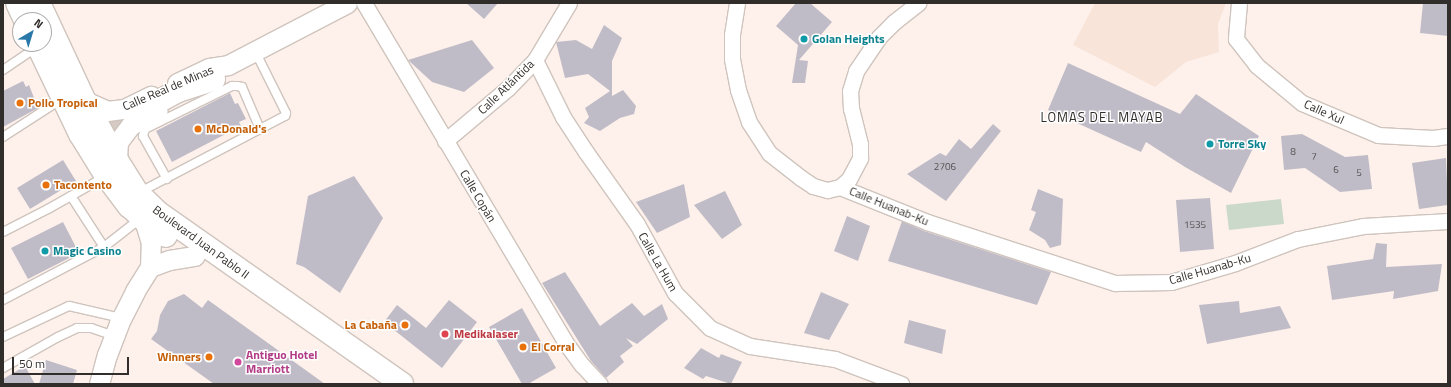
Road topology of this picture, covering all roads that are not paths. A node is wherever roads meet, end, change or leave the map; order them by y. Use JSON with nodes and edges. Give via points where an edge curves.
{"nodes":[{"id":1,"x":25,"y":3,"type":"edge"},
{"id":2,"x":38,"y":3,"type":"edge"},
{"id":3,"x":347,"y":3,"type":"edge"},
{"id":4,"x":364,"y":3,"type":"edge"},
{"id":5,"x":569,"y":3,"type":"edge"},
{"id":6,"x":738,"y":3,"type":"edge"},
{"id":7,"x":918,"y":3,"type":"edge"},
{"id":8,"x":1239,"y":3,"type":"edge"},
{"id":9,"x":32,"y":12,"type":"edge"},
{"id":10,"x":28,"y":52,"type":"edge"},
{"id":11,"x":45,"y":52,"type":"edge"},
{"id":12,"x":255,"y":52,"type":"junction"},
{"id":13,"x":535,"y":60,"type":"junction"},
{"id":14,"x":3,"y":70,"type":"edge"},
{"id":15,"x":221,"y":72,"type":"junction"},
{"id":16,"x":73,"y":99,"type":"junction"},
{"id":17,"x":137,"y":113,"type":"tunnel mouth"},
{"id":18,"x":260,"y":129,"type":"junction"},
{"id":19,"x":1448,"y":136,"type":"edge"},
{"id":20,"x":3,"y":137,"type":"edge"},
{"id":21,"x":445,"y":141,"type":"junction"},
{"id":22,"x":112,"y":168,"type":"junction"},
{"id":23,"x":167,"y":179,"type":"junction"},
{"id":24,"x":840,"y":187,"type":"junction"},
{"id":25,"x":138,"y":193,"type":"junction"},
{"id":26,"x":71,"y":196,"type":"junction"},
{"id":27,"x":143,"y":219,"type":"junction"},
{"id":28,"x":1448,"y":221,"type":"edge"},
{"id":29,"x":3,"y":232,"type":"edge"},
{"id":30,"x":104,"y":247,"type":"junction"},
{"id":31,"x":195,"y":256,"type":"junction"},
{"id":32,"x":150,"y":267,"type":"junction"},
{"id":33,"x":3,"y":300,"type":"edge"},
{"id":34,"x":121,"y":318,"type":"junction"},
{"id":35,"x":114,"y":336,"type":"junction"},
{"id":36,"x":3,"y":337,"type":"edge"},
{"id":37,"x":3,"y":368,"type":"edge"},
{"id":38,"x":99,"y":384,"type":"edge"},
{"id":39,"x":376,"y":384,"type":"edge"},
{"id":40,"x":402,"y":384,"type":"edge"},
{"id":41,"x":600,"y":384,"type":"edge"},
{"id":42,"x":901,"y":384,"type":"edge"}],
"edges":[{"from":1,"to":9,"type":"main road"},
{"from":2,"to":16,"type":"main road","name":"Boulevard Juan Pablo II"},
{"from":3,"to":12,"type":"street","name":"Calle Real de Minas"},
{"from":4,"to":21,"type":"street","name":"Calle Copán"},
{"from":5,"to":13,"type":"street","name":"Calle Atlántida"},
{"from":6,"to":24,"type":"street","via":[[732,35],[732,59],[738,90],[749,122],[769,153],[801,178],[813,186],[827,190]]},
{"from":7,"to":24,"type":"street","via":[[879,37],[856,71],[850,91],[851,109],[860,144],[860,158],[855,170]]},
{"from":8,"to":19,"type":"street","name":"Calle Xul","via":[[1236,39],[1256,65],[1302,103],[1378,135],[1434,138]]},
{"from":10,"to":14,"type":"lane"},
{"from":11,"to":16,"type":"main road","name":"Boulevard Juan Pablo II"},
{"from":12,"to":15,"type":"street","name":"Calle Real de Minas"},
{"from":12,"to":18,"type":"lane","via":[[286,113],[285,116]]},
{"from":13,"to":21,"type":"street","name":"Calle Atlántida","via":[[508,88]]},
{"from":13,"to":42,"type":"street","name":"Calle La Hum","via":[[563,117],[637,224],[675,293],[710,328],[750,346],[835,360]]},
{"from":15,"to":16,"type":"street","name":"Calle Real de Minas","via":[[209,68],[124,109],[107,111]]},
{"from":15,"to":17,"type":"main road"},
{"from":15,"to":22,"type":"street","name":"Calle Real de Minas","via":[[131,125],[118,142]]},
{"from":16,"to":20,"type":"lane"},
{"from":16,"to":22,"type":"main road","name":"Boulevard Juan Pablo II","via":[[80,134]]},
{"from":18,"to":23,"type":"lane"},
{"from":18,"to":23,"type":"lane","via":[[242,87],[237,86],[232,86],[145,129],[143,136]]},
{"from":21,"to":41,"type":"street","name":"Calle Copán","via":[[565,342]]},
{"from":22,"to":25,"type":"main road","name":"Boulevard Juan Pablo II"},
{"from":22,"to":26,"type":"lane"},
{"from":22,"to":27,"type":"main road","name":"Boulevard Juan Pablo II","via":[[128,206]]},
{"from":23,"to":25,"type":"lane"},
{"from":24,"to":28,"type":"street","name":"Calle Huanab-Ku","via":[[927,222],[1115,283],[1171,282],[1235,263],[1298,239],[1363,226]]},
{"from":25,"to":40,"type":"main road","name":"Boulevard Juan Pablo II","via":[[160,213]]},
{"from":26,"to":29,"type":"lane"},
{"from":26,"to":30,"type":"lane"},
{"from":27,"to":30,"type":"lane"},
{"from":27,"to":31,"type":"main road","name":"Boulevard Juan Pablo II"},
{"from":27,"to":32,"type":"street","via":[[151,242]]},
{"from":30,"to":33,"type":"lane"},
{"from":31,"to":32,"type":"street","via":[[169,260]]},
{"from":31,"to":39,"type":"main road","name":"Boulevard Juan Pablo II"},
{"from":32,"to":34,"type":"street"},
{"from":34,"to":35,"type":"street"},
{"from":34,"to":36,"type":"lane","via":[[69,306]]},
{"from":35,"to":37,"type":"lane","via":[[91,328],[77,328]]},
{"from":35,"to":38,"type":"street"}]}
